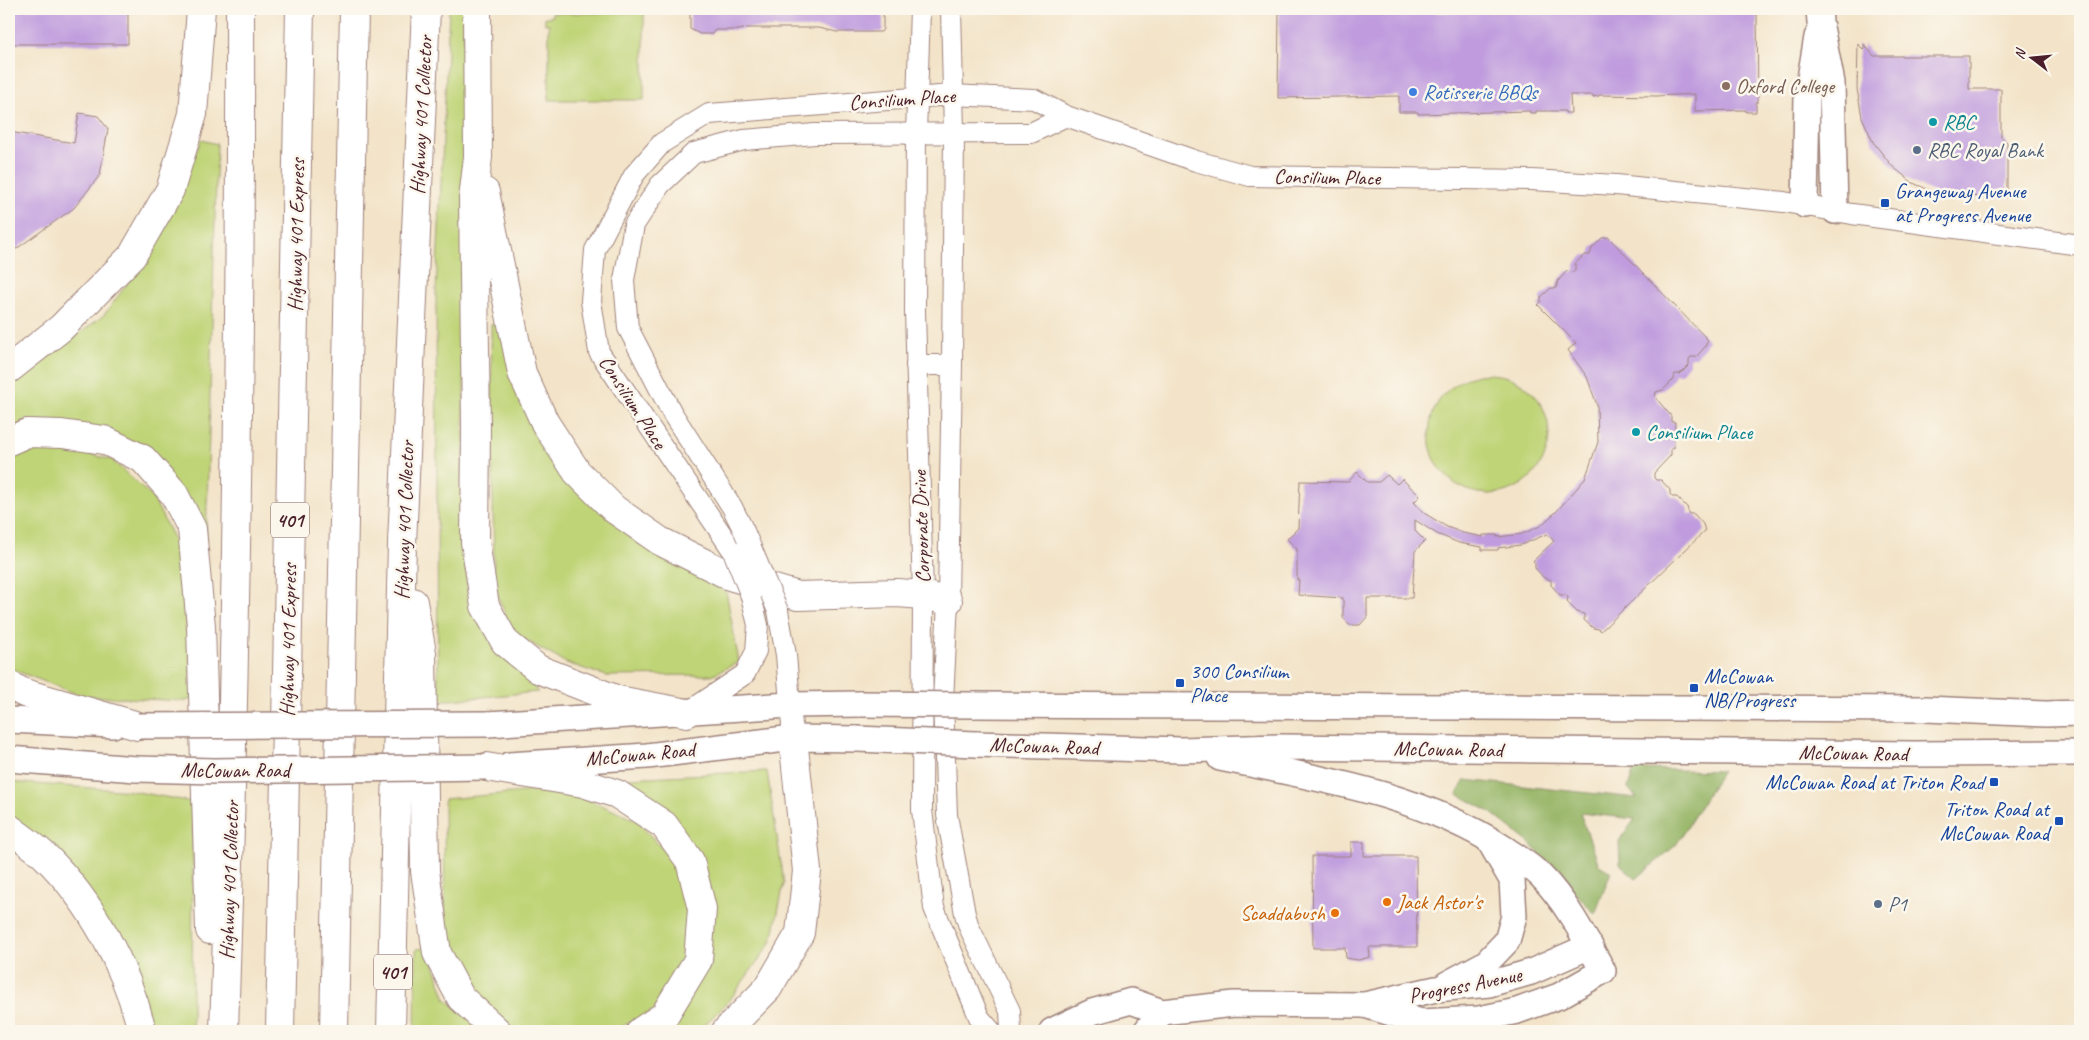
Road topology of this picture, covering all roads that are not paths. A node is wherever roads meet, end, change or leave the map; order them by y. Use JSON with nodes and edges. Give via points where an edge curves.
{"nodes":[{"id":1,"x":201,"y":9,"type":"edge"},
{"id":2,"x":240,"y":9,"type":"edge"},
{"id":3,"x":300,"y":9,"type":"edge"},
{"id":4,"x":354,"y":9,"type":"edge"},
{"id":5,"x":426,"y":9,"type":"edge"},
{"id":6,"x":477,"y":9,"type":"edge"},
{"id":7,"x":920,"y":9,"type":"edge"},
{"id":8,"x":951,"y":9,"type":"edge"},
{"id":9,"x":1820,"y":16,"type":"edge"},
{"id":10,"x":952,"y":95,"type":"junction"},
{"id":11,"x":917,"y":99,"type":"junction"},
{"id":12,"x":1066,"y":116,"type":"junction"},
{"id":13,"x":954,"y":132,"type":"junction"},
{"id":14,"x":916,"y":134,"type":"junction"},
{"id":15,"x":478,"y":157,"type":"junction"},
{"id":16,"x":1805,"y":205,"type":"junction"},
{"id":17,"x":1835,"y":211,"type":"junction"},
{"id":18,"x":2080,"y":245,"type":"edge"},
{"id":19,"x":916,"y":365,"type":"junction"},
{"id":20,"x":952,"y":365,"type":"junction"},
{"id":21,"x":9,"y":369,"type":"edge"},
{"id":22,"x":9,"y":441,"type":"edge"},
{"id":23,"x":402,"y":543,"type":"junction"},
{"id":24,"x":935,"y":598,"type":"junction"},
{"id":25,"x":9,"y":685,"type":"edge"},
{"id":26,"x":790,"y":705,"type":"junction"},
{"id":27,"x":687,"y":712,"type":"junction"},
{"id":28,"x":2080,"y":713,"type":"edge"},
{"id":29,"x":9,"y":720,"type":"edge"},
{"id":30,"x":138,"y":726,"type":"junction"},
{"id":31,"x":793,"y":738,"type":"junction"},
{"id":32,"x":1181,"y":750,"type":"junction"},
{"id":33,"x":2080,"y":753,"type":"edge"},
{"id":34,"x":9,"y":759,"type":"edge"},
{"id":35,"x":486,"y":766,"type":"junction"},
{"id":36,"x":9,"y":828,"type":"edge"},
{"id":37,"x":1488,"y":838,"type":"junction"},
{"id":38,"x":1590,"y":946,"type":"junction"},
{"id":39,"x":1436,"y":989,"type":"junction"},
{"id":40,"x":1365,"y":1005,"type":"junction"},
{"id":41,"x":1162,"y":1012,"type":"junction"},
{"id":42,"x":142,"y":1031,"type":"edge"},
{"id":43,"x":213,"y":1031,"type":"edge"},
{"id":44,"x":224,"y":1031,"type":"edge"},
{"id":45,"x":280,"y":1031,"type":"edge"},
{"id":46,"x":334,"y":1031,"type":"edge"},
{"id":47,"x":391,"y":1031,"type":"edge"},
{"id":48,"x":498,"y":1031,"type":"edge"},
{"id":49,"x":641,"y":1031,"type":"edge"},
{"id":50,"x":726,"y":1031,"type":"edge"},
{"id":51,"x":991,"y":1031,"type":"edge"},
{"id":52,"x":1011,"y":1031,"type":"edge"},
{"id":53,"x":1052,"y":1031,"type":"edge"},
{"id":54,"x":1146,"y":1031,"type":"edge"}],
"edges":[{"from":1,"to":21,"type":"highway","via":[[194,114],[170,190],[132,256],[61,328]]},
{"from":2,"to":44,"type":"highway","name":"Highway 401 Collector","via":[[240,308]]},
{"from":3,"to":45,"type":"highway","name":"Highway 401 Express","number":"401"},
{"from":4,"to":46,"type":"highway"},
{"from":5,"to":23,"type":"highway","name":"Highway 401 Collector","number":"401"},
{"from":6,"to":15,"type":"highway"},
{"from":7,"to":11,"type":"street","name":"Corporate Drive"},
{"from":8,"to":10,"type":"street","name":"Corporate Drive"},
{"from":9,"to":16,"type":"main road","via":[[1807,96]]},
{"from":9,"to":17,"type":"main road","via":[[1832,84]]},
{"from":10,"to":11,"type":"street","name":"Consilium Place"},
{"from":10,"to":12,"type":"street","name":"Consilium Place","via":[[1034,99]]},
{"from":10,"to":13,"type":"street","name":"Corporate Drive"},
{"from":11,"to":14,"type":"street","name":"Corporate Drive"},
{"from":11,"to":27,"type":"street","name":"Consilium Place","bridge":true,"via":[[709,114],[662,143],[634,175],[595,250],[591,301],[599,352],[733,551],[758,624],[756,651],[745,674]]},
{"from":12,"to":13,"type":"street","name":"Consilium Place","via":[[1031,133]]},
{"from":12,"to":16,"type":"street","name":"Consilium Place","via":[[1250,176],[1532,180],[1616,185]]},
{"from":13,"to":14,"type":"street","name":"Consilium Place"},
{"from":13,"to":20,"type":"street","name":"Corporate Drive"},
{"from":14,"to":19,"type":"street","name":"Corporate Drive"},
{"from":14,"to":26,"type":"street","name":"Consilium Place","bridge":true,"via":[[797,135],[744,140],[694,153],[660,185],[634,225],[624,280],[628,328],[672,413],[744,531],[778,611]]},
{"from":15,"to":24,"type":"highway","via":[[522,373],[545,423],[577,472],[614,509],[660,541],[730,576],[798,596],[897,593]]},
{"from":15,"to":27,"type":"highway","via":[[473,199],[475,542],[485,606],[505,642],[538,668],[618,700]]},
{"from":16,"to":17,"type":"street","name":"Consilium Place"},
{"from":17,"to":18,"type":"street","name":"Consilium Place"},
{"from":19,"to":20,"type":"street"},
{"from":19,"to":24,"type":"street","name":"Corporate Drive"},
{"from":20,"to":24,"type":"street","name":"Corporate Drive"},
{"from":22,"to":43,"type":"highway","via":[[27,433],[104,440],[143,459],[174,494],[192,529],[201,626]]},
{"from":23,"to":47,"type":"highway","name":"Highway 401 Collector","number":"401"},
{"from":23,"to":48,"type":"highway","via":[[422,653],[425,871],[437,953],[461,998]]},
{"from":24,"to":51,"type":"street","name":"Corporate Drive","via":[[922,810],[934,908],[979,1018]]},
{"from":24,"to":52,"type":"street","name":"Corporate Drive","via":[[948,816],[965,914],[1010,1012]]},
{"from":25,"to":30,"type":"highway","via":[[24,693]]},
{"from":26,"to":27,"type":"main road","name":"McCowan Road"},
{"from":26,"to":28,"type":"main road","name":"McCowan Road","bridge":true,"via":[[1916,709]]},
{"from":26,"to":31,"type":"street","name":"Consilium Place"},
{"from":27,"to":30,"type":"main road","name":"McCowan Road","bridge":true,"via":[[487,724]]},
{"from":29,"to":30,"type":"main road","name":"McCowan Road"},
{"from":31,"to":32,"type":"main road","name":"McCowan Road","bridge":true},
{"from":31,"to":35,"type":"main road","name":"McCowan Road","via":[[647,756]]},
{"from":31,"to":50,"type":"highway","via":[[807,871],[800,933],[768,988]]},
{"from":32,"to":33,"type":"main road","name":"McCowan Road","via":[[1280,747]]},
{"from":32,"to":37,"type":"main road","via":[[1316,778],[1386,797],[1438,814]]},
{"from":34,"to":35,"type":"main road","name":"McCowan Road","bridge":true,"via":[[136,769],[215,771]]},
{"from":35,"to":49,"type":"highway","via":[[583,783],[617,794],[664,824],[690,861],[702,909],[698,960],[664,1016]]},
{"from":36,"to":42,"type":"highway","via":[[45,856],[77,893],[108,942],[136,1006]]},
{"from":37,"to":38,"type":"main road","via":[[1524,861],[1543,878]]},
{"from":37,"to":39,"type":"main road","via":[[1512,880],[1514,916],[1507,941],[1486,963]]},
{"from":38,"to":39,"type":"main road","name":"Progress Avenue","via":[[1531,972],[1489,984]]},
{"from":38,"to":40,"type":"main road","name":"Progress Avenue","via":[[1604,971],[1559,996],[1518,1011],[1479,1019],[1420,1022]]},
{"from":39,"to":40,"type":"main road","name":"Progress Avenue"},
{"from":40,"to":41,"type":"main road","name":"Progress Avenue","via":[[1234,1004]]},
{"from":41,"to":53,"type":"main road","name":"Progress Avenue","via":[[1131,1001],[1092,1012]]},
{"from":41,"to":54,"type":"main road"}]}
